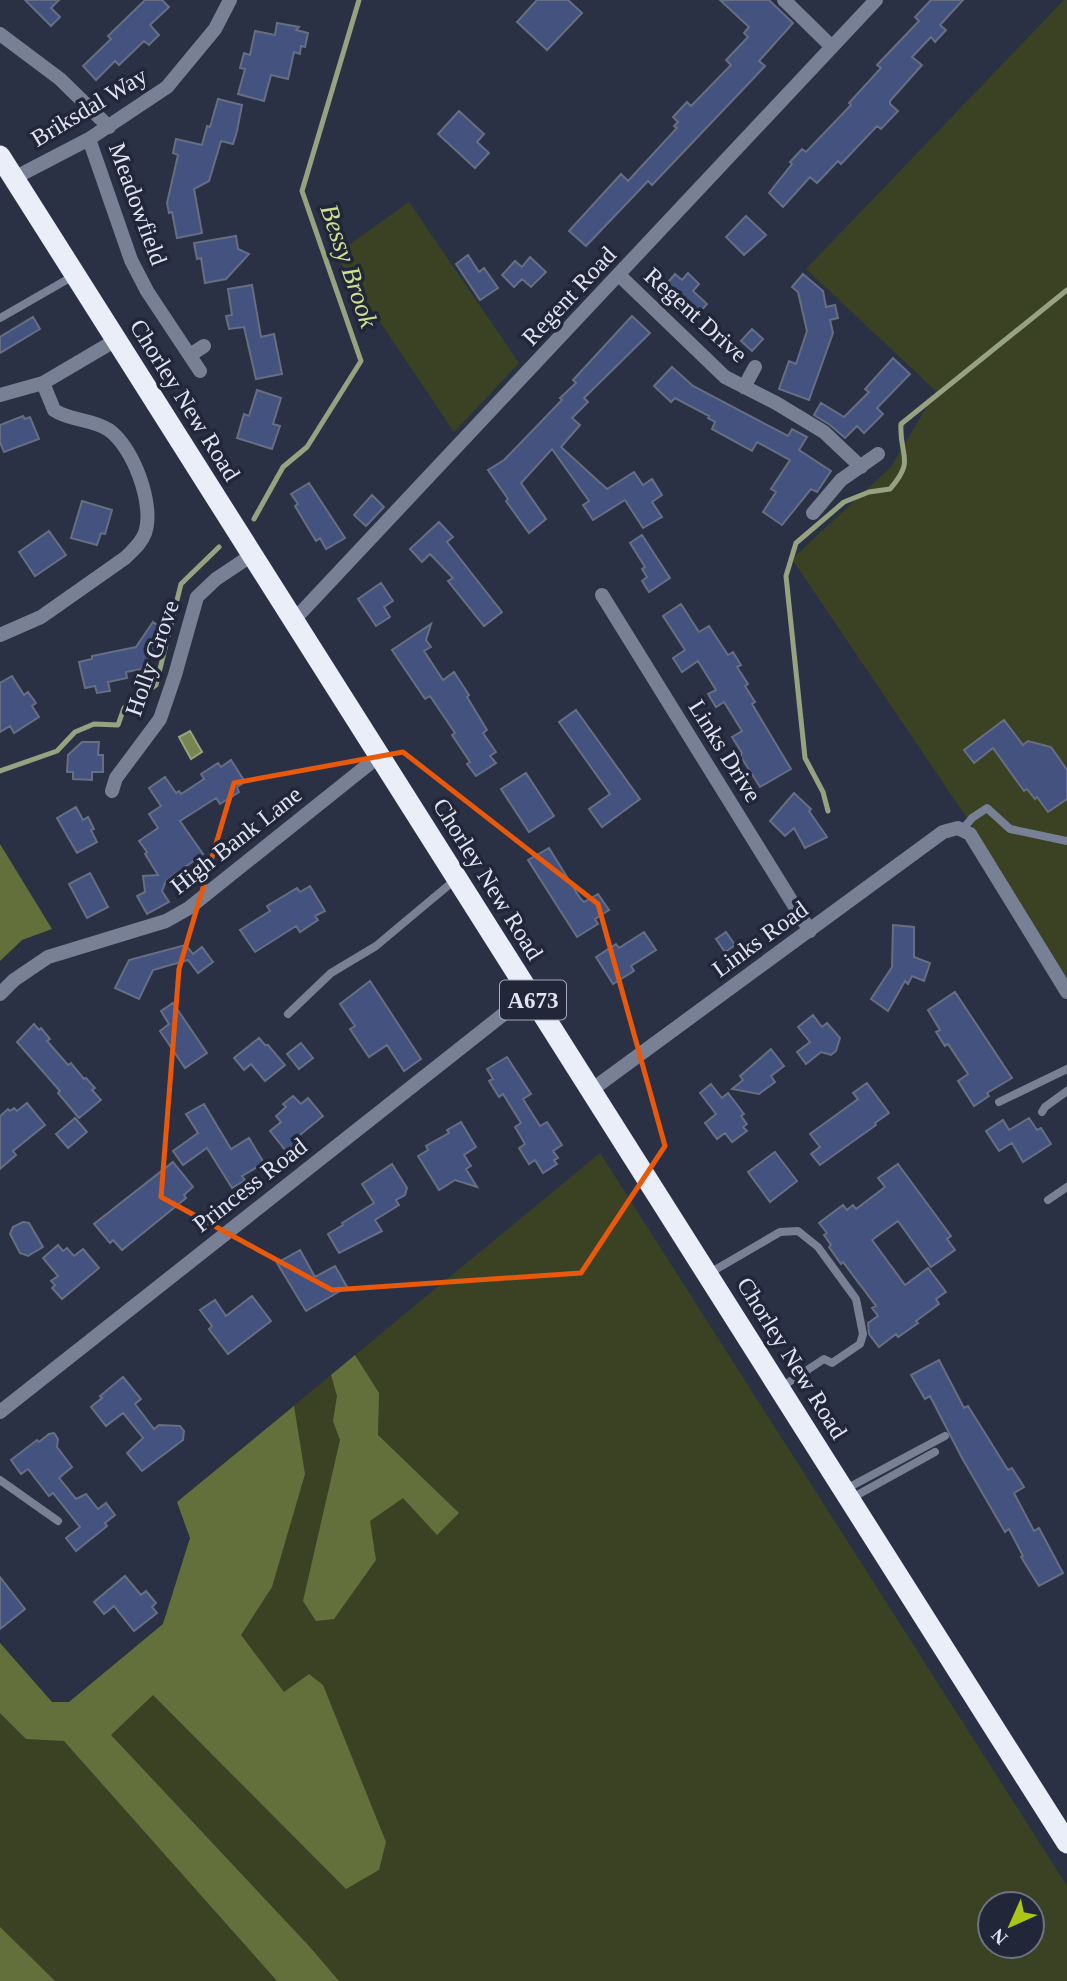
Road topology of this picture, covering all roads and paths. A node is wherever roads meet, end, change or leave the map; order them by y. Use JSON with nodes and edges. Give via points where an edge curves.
{"nodes":[{"id":1,"x":230,"y":0,"type":"edge"},
{"id":2,"x":784,"y":0,"type":"edge"},
{"id":3,"x":876,"y":0,"type":"edge"},
{"id":4,"x":0,"y":34,"type":"edge"},
{"id":5,"x":832,"y":47,"type":"junction"},
{"id":6,"x":109,"y":127,"type":"junction"},
{"id":7,"x":89,"y":139,"type":"junction"},
{"id":8,"x":0,"y":156,"type":"edge"},
{"id":9,"x":14,"y":178,"type":"junction"},
{"id":10,"x":75,"y":275,"type":"junction"},
{"id":11,"x":619,"y":275,"type":"junction"},
{"id":12,"x":0,"y":318,"type":"edge"},
{"id":13,"x":116,"y":340,"type":"junction"},
{"id":14,"x":204,"y":346,"type":"dead end"},
{"id":15,"x":190,"y":355,"type":"junction"},
{"id":16,"x":755,"y":367,"type":"dead end"},
{"id":17,"x":201,"y":371,"type":"dead end"},
{"id":18,"x":43,"y":383,"type":"junction"},
{"id":19,"x":744,"y":387,"type":"junction"},
{"id":20,"x":0,"y":395,"type":"edge"},
{"id":21,"x":878,"y":454,"type":"dead end"},
{"id":22,"x":861,"y":467,"type":"junction"},
{"id":23,"x":813,"y":513,"type":"dead end"},
{"id":24,"x":252,"y":555,"type":"junction"},
{"id":25,"x":602,"y":595,"type":"dead end"},
{"id":26,"x":293,"y":621,"type":"junction"},
{"id":27,"x":0,"y":635,"type":"edge"},
{"id":28,"x":379,"y":756,"type":"junction"},
{"id":29,"x":111,"y":795,"type":"dead end"},
{"id":30,"x":960,"y":829,"type":"junction"},
{"id":31,"x":1067,"y":841,"type":"edge"},
{"id":32,"x":456,"y":879,"type":"junction"},
{"id":33,"x":810,"y":931,"type":"junction"},
{"id":34,"x":1067,"y":992,"type":"edge"},
{"id":35,"x":0,"y":994,"type":"edge"},
{"id":36,"x":529,"y":994,"type":"junction"},
{"id":37,"x":288,"y":1014,"type":"dead end"},
{"id":38,"x":1067,"y":1069,"type":"edge"},
{"id":39,"x":590,"y":1091,"type":"junction"},
{"id":40,"x":1067,"y":1091,"type":"edge"},
{"id":41,"x":999,"y":1102,"type":"dead end"},
{"id":42,"x":1042,"y":1112,"type":"dead end"},
{"id":43,"x":1067,"y":1187,"type":"edge"},
{"id":44,"x":1048,"y":1200,"type":"dead end"},
{"id":45,"x":708,"y":1274,"type":"junction"},
{"id":46,"x":779,"y":1388,"type":"junction"},
{"id":47,"x":0,"y":1412,"type":"edge"},
{"id":48,"x":945,"y":1436,"type":"dead end"},
{"id":49,"x":935,"y":1452,"type":"dead end"},
{"id":50,"x":0,"y":1480,"type":"edge"},
{"id":51,"x":847,"y":1494,"type":"junction"},
{"id":52,"x":58,"y":1521,"type":"dead end"},
{"id":53,"x":1067,"y":1843,"type":"edge"}],
"edges":[{"from":1,"to":6,"type":"street","name":"Briksdal Way","via":[[215,29],[167,87]]},
{"from":2,"to":5,"type":"street"},
{"from":3,"to":5,"type":"street","name":"Regent Road"},
{"from":4,"to":6,"type":"street","via":[[60,79]]},
{"from":5,"to":11,"type":"street","name":"Regent Road"},
{"from":6,"to":7,"type":"street","name":"Briksdal Way"},
{"from":7,"to":9,"type":"street","name":"Briksdal Way"},
{"from":7,"to":15,"type":"street","name":"Meadowfield","via":[[131,260]]},
{"from":8,"to":9,"type":"highway","name":"Chorley New Road","number":"A673"},
{"from":9,"to":10,"type":"highway","name":"Chorley New Road","number":"A673"},
{"from":10,"to":12,"type":"lane"},
{"from":10,"to":13,"type":"highway","name":"Chorley New Road","number":"A673"},
{"from":11,"to":19,"type":"street","name":"Regent Drive","via":[[716,368]]},
{"from":11,"to":26,"type":"street","name":"Regent Road"},
{"from":13,"to":18,"type":"street"},
{"from":13,"to":24,"type":"highway","name":"Chorley New Road","number":"A673"},
{"from":14,"to":15,"type":"street"},
{"from":15,"to":17,"type":"street","name":"Meadowfield"},
{"from":16,"to":19,"type":"street","name":"Regent Drive"},
{"from":18,"to":20,"type":"street"},
{"from":18,"to":27,"type":"street","via":[[54,410],[98,424],[118,438],[142,483],[147,525],[137,547],[125,558],[41,617]]},
{"from":19,"to":22,"type":"street","name":"Regent Drive","via":[[824,432]]},
{"from":21,"to":22,"type":"street"},
{"from":22,"to":23,"type":"street","via":[[841,480]]},
{"from":24,"to":26,"type":"highway","name":"Chorley New Road","number":"A673"},
{"from":24,"to":29,"type":"street","name":"Holly Grove","via":[[197,597],[160,719],[116,778]]},
{"from":25,"to":33,"type":"street","name":"Links Drive"},
{"from":26,"to":28,"type":"highway","name":"Chorley New Road","number":"A673"},
{"from":28,"to":32,"type":"highway","name":"Chorley New Road","number":"A673"},
{"from":28,"to":35,"type":"street","name":"High Bank Lane","via":[[189,908],[166,921],[48,957]]},
{"from":30,"to":31,"type":"lane","via":[[988,808],[1010,828]]},
{"from":30,"to":33,"type":"street","name":"Links Road","via":[[943,832]]},
{"from":30,"to":34,"type":"street","via":[[970,834]]},
{"from":32,"to":36,"type":"highway","name":"Chorley New Road","number":"A673"},
{"from":32,"to":37,"type":"lane","via":[[376,946],[331,974]]},
{"from":33,"to":39,"type":"street","name":"Links Road"},
{"from":36,"to":39,"type":"highway","name":"Chorley New Road","number":"A673"},
{"from":36,"to":47,"type":"street","name":"Princess Road"},
{"from":38,"to":41,"type":"lane"},
{"from":39,"to":45,"type":"highway","name":"Chorley New Road","number":"A673"},
{"from":40,"to":42,"type":"lane"},
{"from":43,"to":44,"type":"lane"},
{"from":45,"to":46,"type":"highway","name":"Chorley New Road","number":"A673"},
{"from":45,"to":46,"type":"lane","via":[[780,1232],[798,1231],[818,1247],[856,1299],[863,1334],[860,1344],[832,1363],[824,1359]]},
{"from":46,"to":51,"type":"highway","name":"Chorley New Road","number":"A673"},
{"from":48,"to":51,"type":"lane"},
{"from":49,"to":51,"type":"lane"},
{"from":50,"to":52,"type":"lane"},
{"from":51,"to":53,"type":"highway","name":"Chorley New Road","number":"A673"}]}
